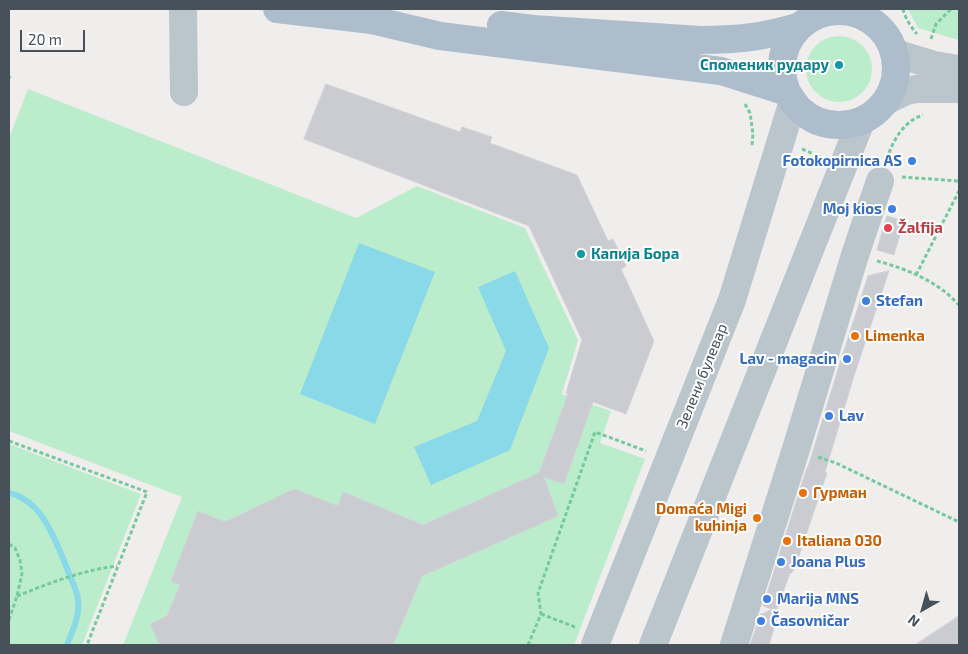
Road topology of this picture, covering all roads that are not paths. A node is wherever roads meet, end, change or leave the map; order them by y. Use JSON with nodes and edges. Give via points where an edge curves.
{"nodes":[{"id":1,"x":183,"y":9,"type":"edge"},
{"id":2,"x":277,"y":9,"type":"edge"},
{"id":3,"x":886,"y":9,"type":"edge"},
{"id":4,"x":810,"y":17,"type":"edge"},
{"id":5,"x":372,"y":20,"type":"junction"},
{"id":6,"x":890,"y":45,"type":"junction"},
{"id":7,"x":959,"y":69,"type":"edge"},
{"id":8,"x":959,"y":89,"type":"edge"},
{"id":9,"x":184,"y":92,"type":"dead end"},
{"id":10,"x":790,"y":97,"type":"junction"},
{"id":11,"x":886,"y":102,"type":"junction"},
{"id":12,"x":861,"y":121,"type":"junction"},
{"id":13,"x":880,"y":181,"type":"road end"},
{"id":14,"x":595,"y":645,"type":"edge"},
{"id":15,"x":653,"y":645,"type":"edge"},
{"id":16,"x":734,"y":645,"type":"edge"}],
"edges":[{"from":1,"to":9,"type":"street"},
{"from":2,"to":5,"type":"main road"},
{"from":3,"to":6,"type":"main road"},
{"from":4,"to":5,"type":"main road","via":[[778,33],[726,40],[445,19]]},
{"from":4,"to":6,"type":"main road","via":[[850,12],[867,18],[881,30]]},
{"from":4,"to":10,"type":"main road","via":[[786,45],[782,77]]},
{"from":5,"to":10,"type":"main road","via":[[440,36],[721,71]]},
{"from":6,"to":7,"type":"street","via":[[934,66]]},
{"from":6,"to":11,"type":"main road","via":[[896,78]]},
{"from":8,"to":11,"type":"street","via":[[916,89]]},
{"from":10,"to":12,"type":"main road","via":[[814,120],[842,125]]},
{"from":10,"to":14,"type":"street","name":"Зелени булевар","via":[[732,300]]},
{"from":11,"to":12,"type":"main road"},
{"from":12,"to":15,"type":"street"},
{"from":13,"to":16,"type":"street"}]}
